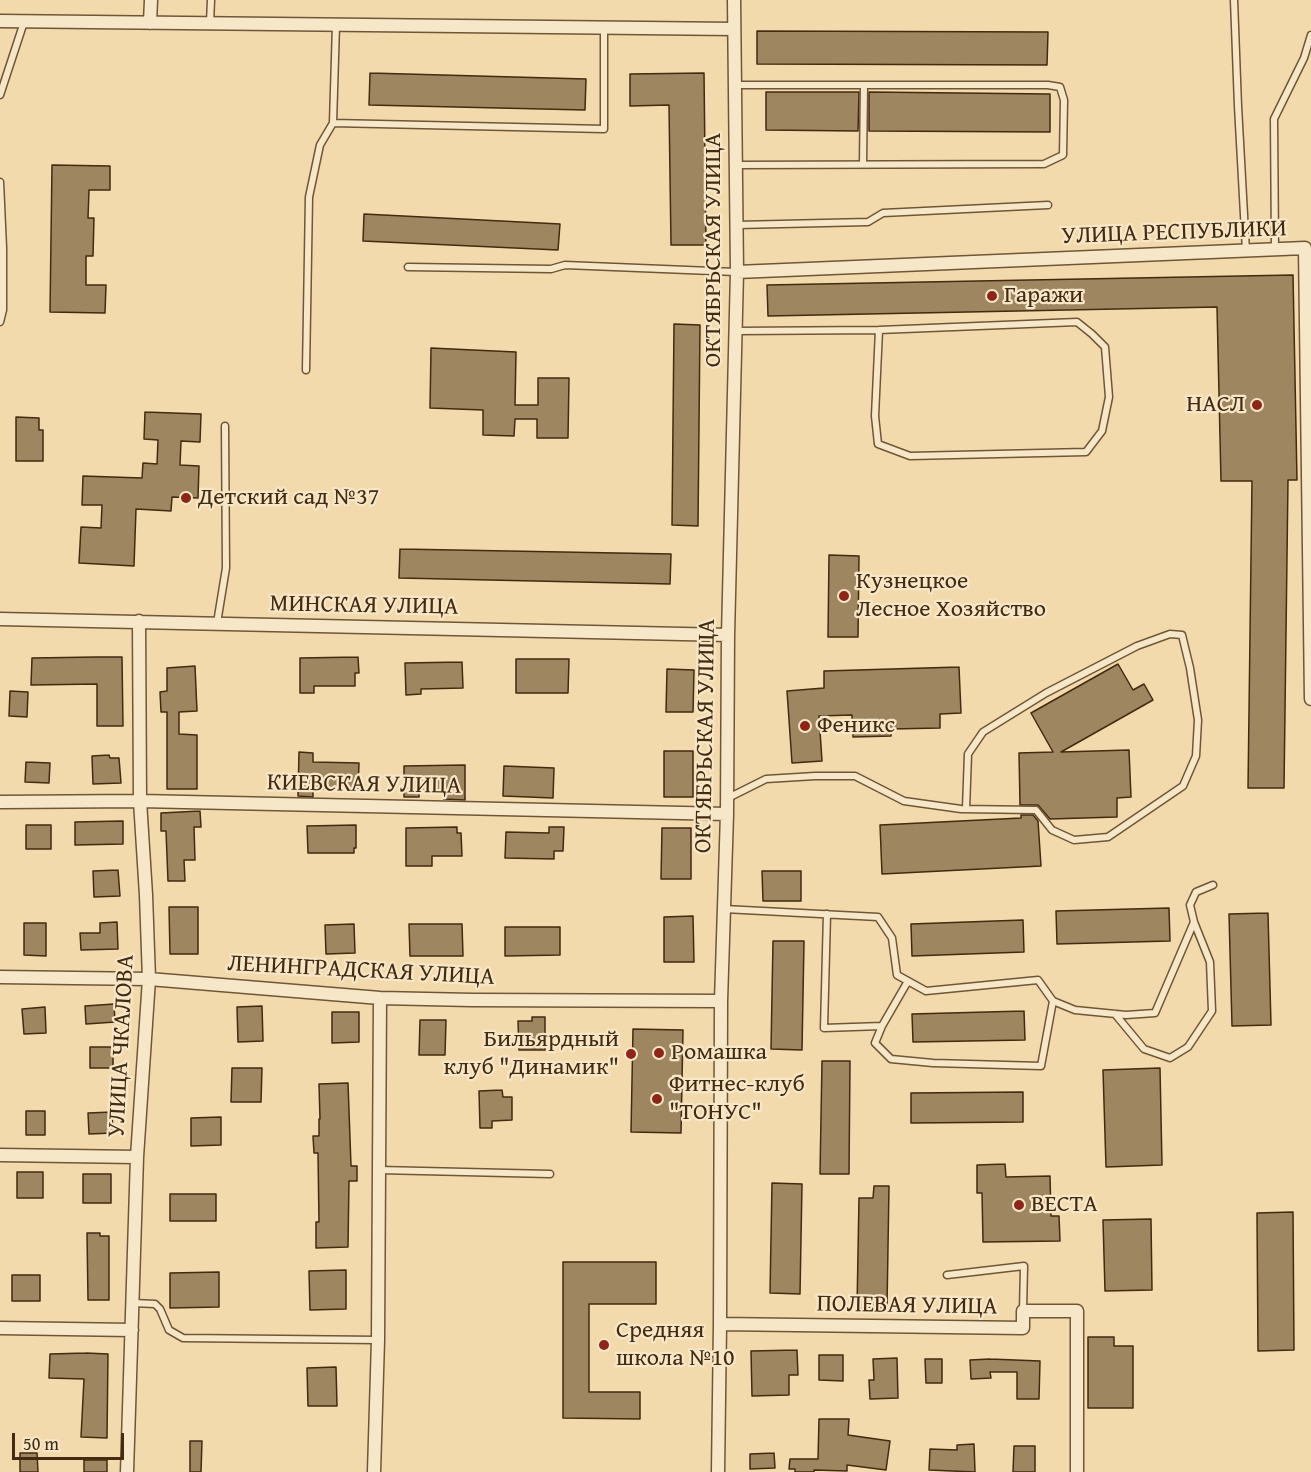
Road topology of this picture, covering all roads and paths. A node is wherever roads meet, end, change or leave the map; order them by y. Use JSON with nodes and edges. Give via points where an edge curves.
{"nodes":[{"id":1,"x":151,"y":0,"type":"edge"},
{"id":2,"x":211,"y":0,"type":"edge"},
{"id":3,"x":734,"y":0,"type":"edge"},
{"id":4,"x":1234,"y":0,"type":"edge"},
{"id":5,"x":0,"y":21,"type":"edge"},
{"id":6,"x":24,"y":21,"type":"junction"},
{"id":7,"x":150,"y":23,"type":"junction"},
{"id":8,"x":210,"y":24,"type":"junction"},
{"id":9,"x":336,"y":25,"type":"junction"},
{"id":10,"x":604,"y":27,"type":"junction"},
{"id":11,"x":734,"y":29,"type":"junction"},
{"id":12,"x":1311,"y":35,"type":"edge"},
{"id":13,"x":735,"y":85,"type":"junction"},
{"id":14,"x":864,"y":85,"type":"junction"},
{"id":15,"x":0,"y":95,"type":"edge"},
{"id":16,"x":333,"y":123,"type":"junction"},
{"id":17,"x":863,"y":164,"type":"junction"},
{"id":18,"x":736,"y":165,"type":"junction"},
{"id":19,"x":0,"y":182,"type":"edge"},
{"id":20,"x":1048,"y":205,"type":"dead end"},
{"id":21,"x":736,"y":225,"type":"junction"},
{"id":22,"x":1308,"y":248,"type":"edge"},
{"id":23,"x":1275,"y":250,"type":"junction"},
{"id":24,"x":1246,"y":251,"type":"junction"},
{"id":25,"x":408,"y":267,"type":"dead end"},
{"id":26,"x":737,"y":272,"type":"junction"},
{"id":27,"x":0,"y":322,"type":"edge"},
{"id":28,"x":879,"y":330,"type":"junction"},
{"id":29,"x":736,"y":331,"type":"junction"},
{"id":30,"x":306,"y":370,"type":"dead end"},
{"id":31,"x":225,"y":426,"type":"dead end"},
{"id":32,"x":0,"y":619,"type":"edge"},
{"id":33,"x":140,"y":621,"type":"junction"},
{"id":34,"x":217,"y":623,"type":"junction"},
{"id":35,"x":728,"y":635,"type":"junction"},
{"id":36,"x":1311,"y":699,"type":"edge"},
{"id":37,"x":727,"y":798,"type":"junction"},
{"id":38,"x":140,"y":801,"type":"junction"},
{"id":39,"x":0,"y":802,"type":"edge"},
{"id":40,"x":966,"y":809,"type":"junction"},
{"id":41,"x":727,"y":814,"type":"junction"},
{"id":42,"x":1213,"y":885,"type":"dead end"},
{"id":43,"x":724,"y":909,"type":"junction"},
{"id":44,"x":827,"y":914,"type":"junction"},
{"id":45,"x":1194,"y":922,"type":"junction"},
{"id":46,"x":0,"y":977,"type":"edge"},
{"id":47,"x":148,"y":979,"type":"junction"},
{"id":48,"x":908,"y":981,"type":"junction"},
{"id":49,"x":380,"y":998,"type":"junction"},
{"id":50,"x":720,"y":1001,"type":"junction"},
{"id":51,"x":1053,"y":1001,"type":"junction"},
{"id":52,"x":1115,"y":1014,"type":"junction"},
{"id":53,"x":882,"y":1026,"type":"junction"},
{"id":54,"x":0,"y":1155,"type":"edge"},
{"id":55,"x":138,"y":1157,"type":"junction"},
{"id":56,"x":379,"y":1170,"type":"junction"},
{"id":57,"x":550,"y":1174,"type":"dead end"},
{"id":58,"x":947,"y":1275,"type":"dead end"},
{"id":59,"x":133,"y":1303,"type":"junction"},
{"id":60,"x":1023,"y":1311,"type":"junction"},
{"id":61,"x":720,"y":1324,"type":"junction"},
{"id":62,"x":0,"y":1328,"type":"edge"},
{"id":63,"x":132,"y":1330,"type":"junction"},
{"id":64,"x":378,"y":1340,"type":"junction"},
{"id":65,"x":127,"y":1472,"type":"edge"},
{"id":66,"x":374,"y":1472,"type":"edge"},
{"id":67,"x":718,"y":1472,"type":"edge"},
{"id":68,"x":1077,"y":1472,"type":"edge"}],
"edges":[{"from":1,"to":7,"type":"street"},
{"from":2,"to":8,"type":"lane"},
{"from":3,"to":11,"type":"street","name":"ОКТЯБРЬСКАЯ УЛИЦА"},
{"from":4,"to":24,"type":"lane"},
{"from":5,"to":6,"type":"street"},
{"from":6,"to":7,"type":"street"},
{"from":6,"to":15,"type":"lane"},
{"from":7,"to":8,"type":"street"},
{"from":8,"to":9,"type":"street"},
{"from":9,"to":10,"type":"street"},
{"from":9,"to":16,"type":"lane"},
{"from":10,"to":11,"type":"street"},
{"from":10,"to":16,"type":"lane","via":[[604,129]]},
{"from":11,"to":13,"type":"street","name":"ОКТЯБРЬСКАЯ УЛИЦА"},
{"from":12,"to":23,"type":"lane","via":[[1305,58],[1274,119]]},
{"from":13,"to":14,"type":"lane"},
{"from":13,"to":18,"type":"street","name":"ОКТЯБРЬСКАЯ УЛИЦА"},
{"from":14,"to":17,"type":"lane"},
{"from":14,"to":17,"type":"lane","via":[[1048,85],[1060,87],[1064,100],[1063,155],[1044,164]]},
{"from":16,"to":30,"type":"lane","via":[[320,145],[309,197]]},
{"from":17,"to":18,"type":"lane"},
{"from":18,"to":21,"type":"street","name":"ОКТЯБРЬСКАЯ УЛИЦА"},
{"from":19,"to":27,"type":"lane"},
{"from":20,"to":21,"type":"lane","via":[[883,213],[868,222]]},
{"from":21,"to":26,"type":"street","name":"ОКТЯБРЬСКАЯ УЛИЦА"},
{"from":22,"to":23,"type":"street","name":"УЛИЦА РЕСПУБЛИКИ"},
{"from":22,"to":36,"type":"street","name":"УЛИЦА РЕСПУБЛИКИ"},
{"from":23,"to":24,"type":"street","name":"УЛИЦА РЕСПУБЛИКИ"},
{"from":24,"to":26,"type":"street","name":"УЛИЦА РЕСПУБЛИКИ"},
{"from":25,"to":26,"type":"lane","via":[[551,269],[565,265]]},
{"from":26,"to":29,"type":"street","name":"ОКТЯБРЬСКАЯ УЛИЦА"},
{"from":28,"to":28,"type":"lane","via":[[1077,322],[1105,347],[1109,397],[1102,431],[1086,452],[910,456],[878,444],[875,416]]},
{"from":28,"to":29,"type":"lane"},
{"from":29,"to":35,"type":"street","name":"ОКТЯБРЬСКАЯ УЛИЦА"},
{"from":31,"to":34,"type":"lane","via":[[226,568]]},
{"from":32,"to":33,"type":"street","name":"МИНСКАЯ УЛИЦА"},
{"from":33,"to":34,"type":"street","name":"МИНСКАЯ УЛИЦА"},
{"from":33,"to":38,"type":"street","name":"УЛИЦА ЧКАЛОВА"},
{"from":34,"to":35,"type":"street","name":"МИНСКАЯ УЛИЦА"},
{"from":35,"to":37,"type":"street","name":"ОКТЯБРЬСКАЯ УЛИЦА"},
{"from":37,"to":40,"type":"lane","via":[[766,779],[855,776],[904,801]]},
{"from":37,"to":41,"type":"street","name":"ОКТЯБРЬСКАЯ УЛИЦА"},
{"from":38,"to":39,"type":"street","name":"КИЕВСКАЯ УЛИЦА"},
{"from":38,"to":41,"type":"street","name":"КИЕВСКАЯ УЛИЦА"},
{"from":38,"to":47,"type":"street","name":"УЛИЦА ЧКАЛОВА"},
{"from":40,"to":40,"type":"lane","via":[[1036,810],[1052,830],[1074,840],[1107,837],[1183,786],[1196,756],[1198,720],[1182,635],[1170,634],[1137,646],[1046,693],[983,732],[968,754]]},
{"from":41,"to":43,"type":"street","name":"ОКТЯБРЬСКАЯ УЛИЦА"},
{"from":42,"to":45,"type":"lane","via":[[1196,892],[1190,905]]},
{"from":43,"to":44,"type":"lane"},
{"from":43,"to":50,"type":"street","name":"ОКТЯБРЬСКАЯ УЛИЦА"},
{"from":44,"to":48,"type":"lane","via":[[878,917],[892,938],[897,975]]},
{"from":44,"to":53,"type":"lane","via":[[824,1028]]},
{"from":45,"to":52,"type":"lane","via":[[1155,1013]]},
{"from":45,"to":52,"type":"lane","via":[[1210,962],[1212,1011],[1188,1047],[1170,1058],[1144,1049]]},
{"from":46,"to":47,"type":"street","name":"ЛЕНИНГРАДСКАЯ УЛИЦА"},
{"from":47,"to":49,"type":"street","name":"ЛЕНИНГРАДСКАЯ УЛИЦА"},
{"from":47,"to":55,"type":"street","name":"УЛИЦА ЧКАЛОВА"},
{"from":48,"to":51,"type":"lane","via":[[926,991],[1038,980]]},
{"from":48,"to":53,"type":"lane"},
{"from":49,"to":50,"type":"street","name":"ЛЕНИНГРАДСКАЯ УЛИЦА"},
{"from":49,"to":56,"type":"street"},
{"from":50,"to":61,"type":"street","name":"ОКТЯБРЬСКАЯ УЛИЦА"},
{"from":51,"to":52,"type":"lane","via":[[1075,1010]]},
{"from":51,"to":53,"type":"lane","via":[[1041,1066],[891,1059],[875,1043]]},
{"from":54,"to":55,"type":"street"},
{"from":55,"to":59,"type":"street","name":"УЛИЦА ЧКАЛОВА"},
{"from":56,"to":57,"type":"lane"},
{"from":56,"to":64,"type":"street"},
{"from":58,"to":60,"type":"lane","via":[[1024,1266]]},
{"from":59,"to":63,"type":"street","name":"УЛИЦА ЧКАЛОВА"},
{"from":59,"to":64,"type":"lane","via":[[155,1304],[169,1330],[183,1338]]},
{"from":60,"to":61,"type":"street","name":"ПОЛЕВАЯ УЛИЦА","via":[[1023,1328]]},
{"from":60,"to":68,"type":"street","name":"ПОЛЕВАЯ УЛИЦА","via":[[1077,1311]]},
{"from":61,"to":67,"type":"street","name":"ОКТЯБРЬСКАЯ УЛИЦА"},
{"from":62,"to":63,"type":"street"},
{"from":63,"to":65,"type":"street","name":"УЛИЦА ЧКАЛОВА"},
{"from":64,"to":66,"type":"street"}]}
